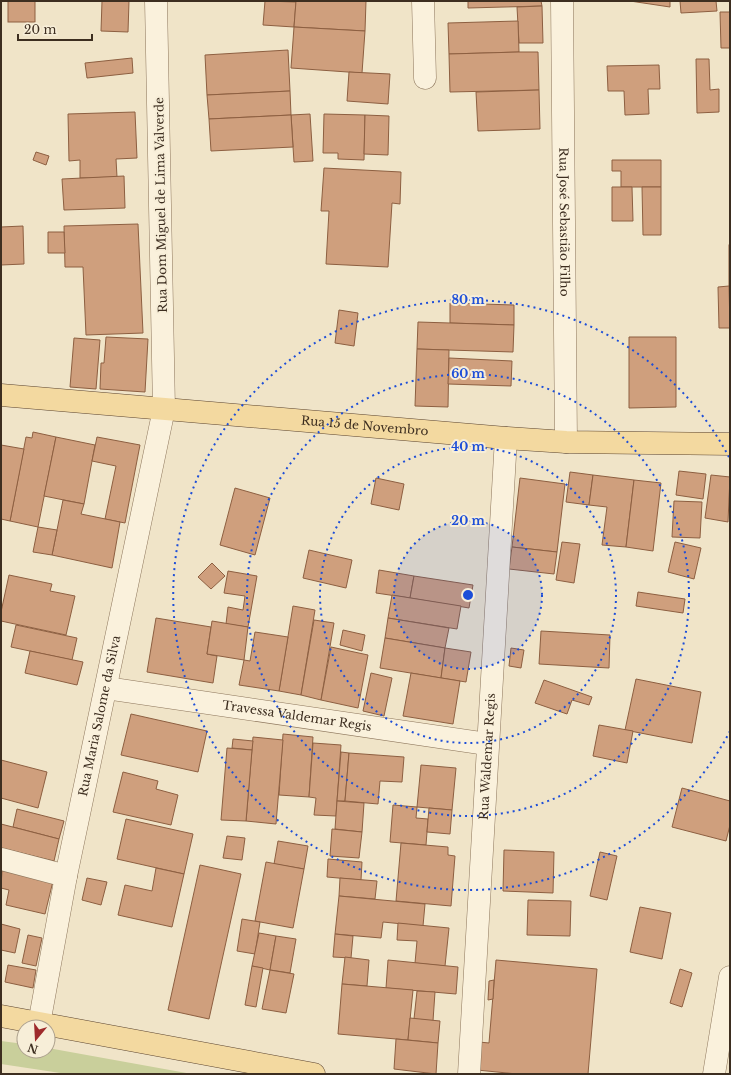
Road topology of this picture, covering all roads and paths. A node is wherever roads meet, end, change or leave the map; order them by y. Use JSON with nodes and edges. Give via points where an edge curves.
{"nodes":[{"id":1,"x":156,"y":1,"type":"edge"},
{"id":2,"x":423,"y":1,"type":"edge"},
{"id":3,"x":562,"y":1,"type":"edge"},
{"id":4,"x":426,"y":78,"type":"dead end"},
{"id":5,"x":1,"y":395,"type":"edge"},
{"id":6,"x":164,"y":409,"type":"junction"},
{"id":7,"x":506,"y":438,"type":"junction"},
{"id":8,"x":566,"y":442,"type":"junction"},
{"id":9,"x":730,"y":444,"type":"edge"},
{"id":10,"x":106,"y":688,"type":"junction"},
{"id":11,"x":487,"y":744,"type":"junction"},
{"id":12,"x":1,"y":859,"type":"edge"},
{"id":13,"x":66,"y":876,"type":"junction"},
{"id":14,"x":730,"y":977,"type":"edge"},
{"id":15,"x":1,"y":1016,"type":"edge"},
{"id":16,"x":16,"y":1019,"type":"edge"},
{"id":17,"x":40,"y":1019,"type":"edge"},
{"id":18,"x":56,"y":1027,"type":"edge"},
{"id":19,"x":314,"y":1074,"type":"edge"},
{"id":20,"x":469,"y":1074,"type":"edge"},
{"id":21,"x":714,"y":1074,"type":"edge"}],
"edges":[{"from":1,"to":6,"type":"street","name":"Rua Dom Miguel de Lima Valverde"},
{"from":2,"to":4,"type":"street"},
{"from":3,"to":8,"type":"street","name":"Rua José Sebastião Filho"},
{"from":5,"to":6,"type":"main road","name":"Rua 15 de Novembro"},
{"from":6,"to":7,"type":"main road","name":"Rua 15 de Novembro"},
{"from":6,"to":10,"type":"street","name":"Rua Maria Salome da Silva"},
{"from":7,"to":8,"type":"main road","name":"Rua 15 de Novembro"},
{"from":7,"to":11,"type":"street","name":"Rua Waldemar Regis"},
{"from":8,"to":9,"type":"main road","name":"Rua 15 de Novembro"},
{"from":10,"to":11,"type":"street","name":"Travessa Valdemar Regis"},
{"from":10,"to":13,"type":"street","name":"Rua Maria Salome da Silva"},
{"from":11,"to":20,"type":"street","name":"Rua Waldemar Regis"},
{"from":12,"to":13,"type":"street"},
{"from":13,"to":17,"type":"street","name":"Rua Maria Salome da Silva"},
{"from":14,"to":21,"type":"street"},
{"from":15,"to":16,"type":"main road"},
{"from":18,"to":19,"type":"main road"}]}
